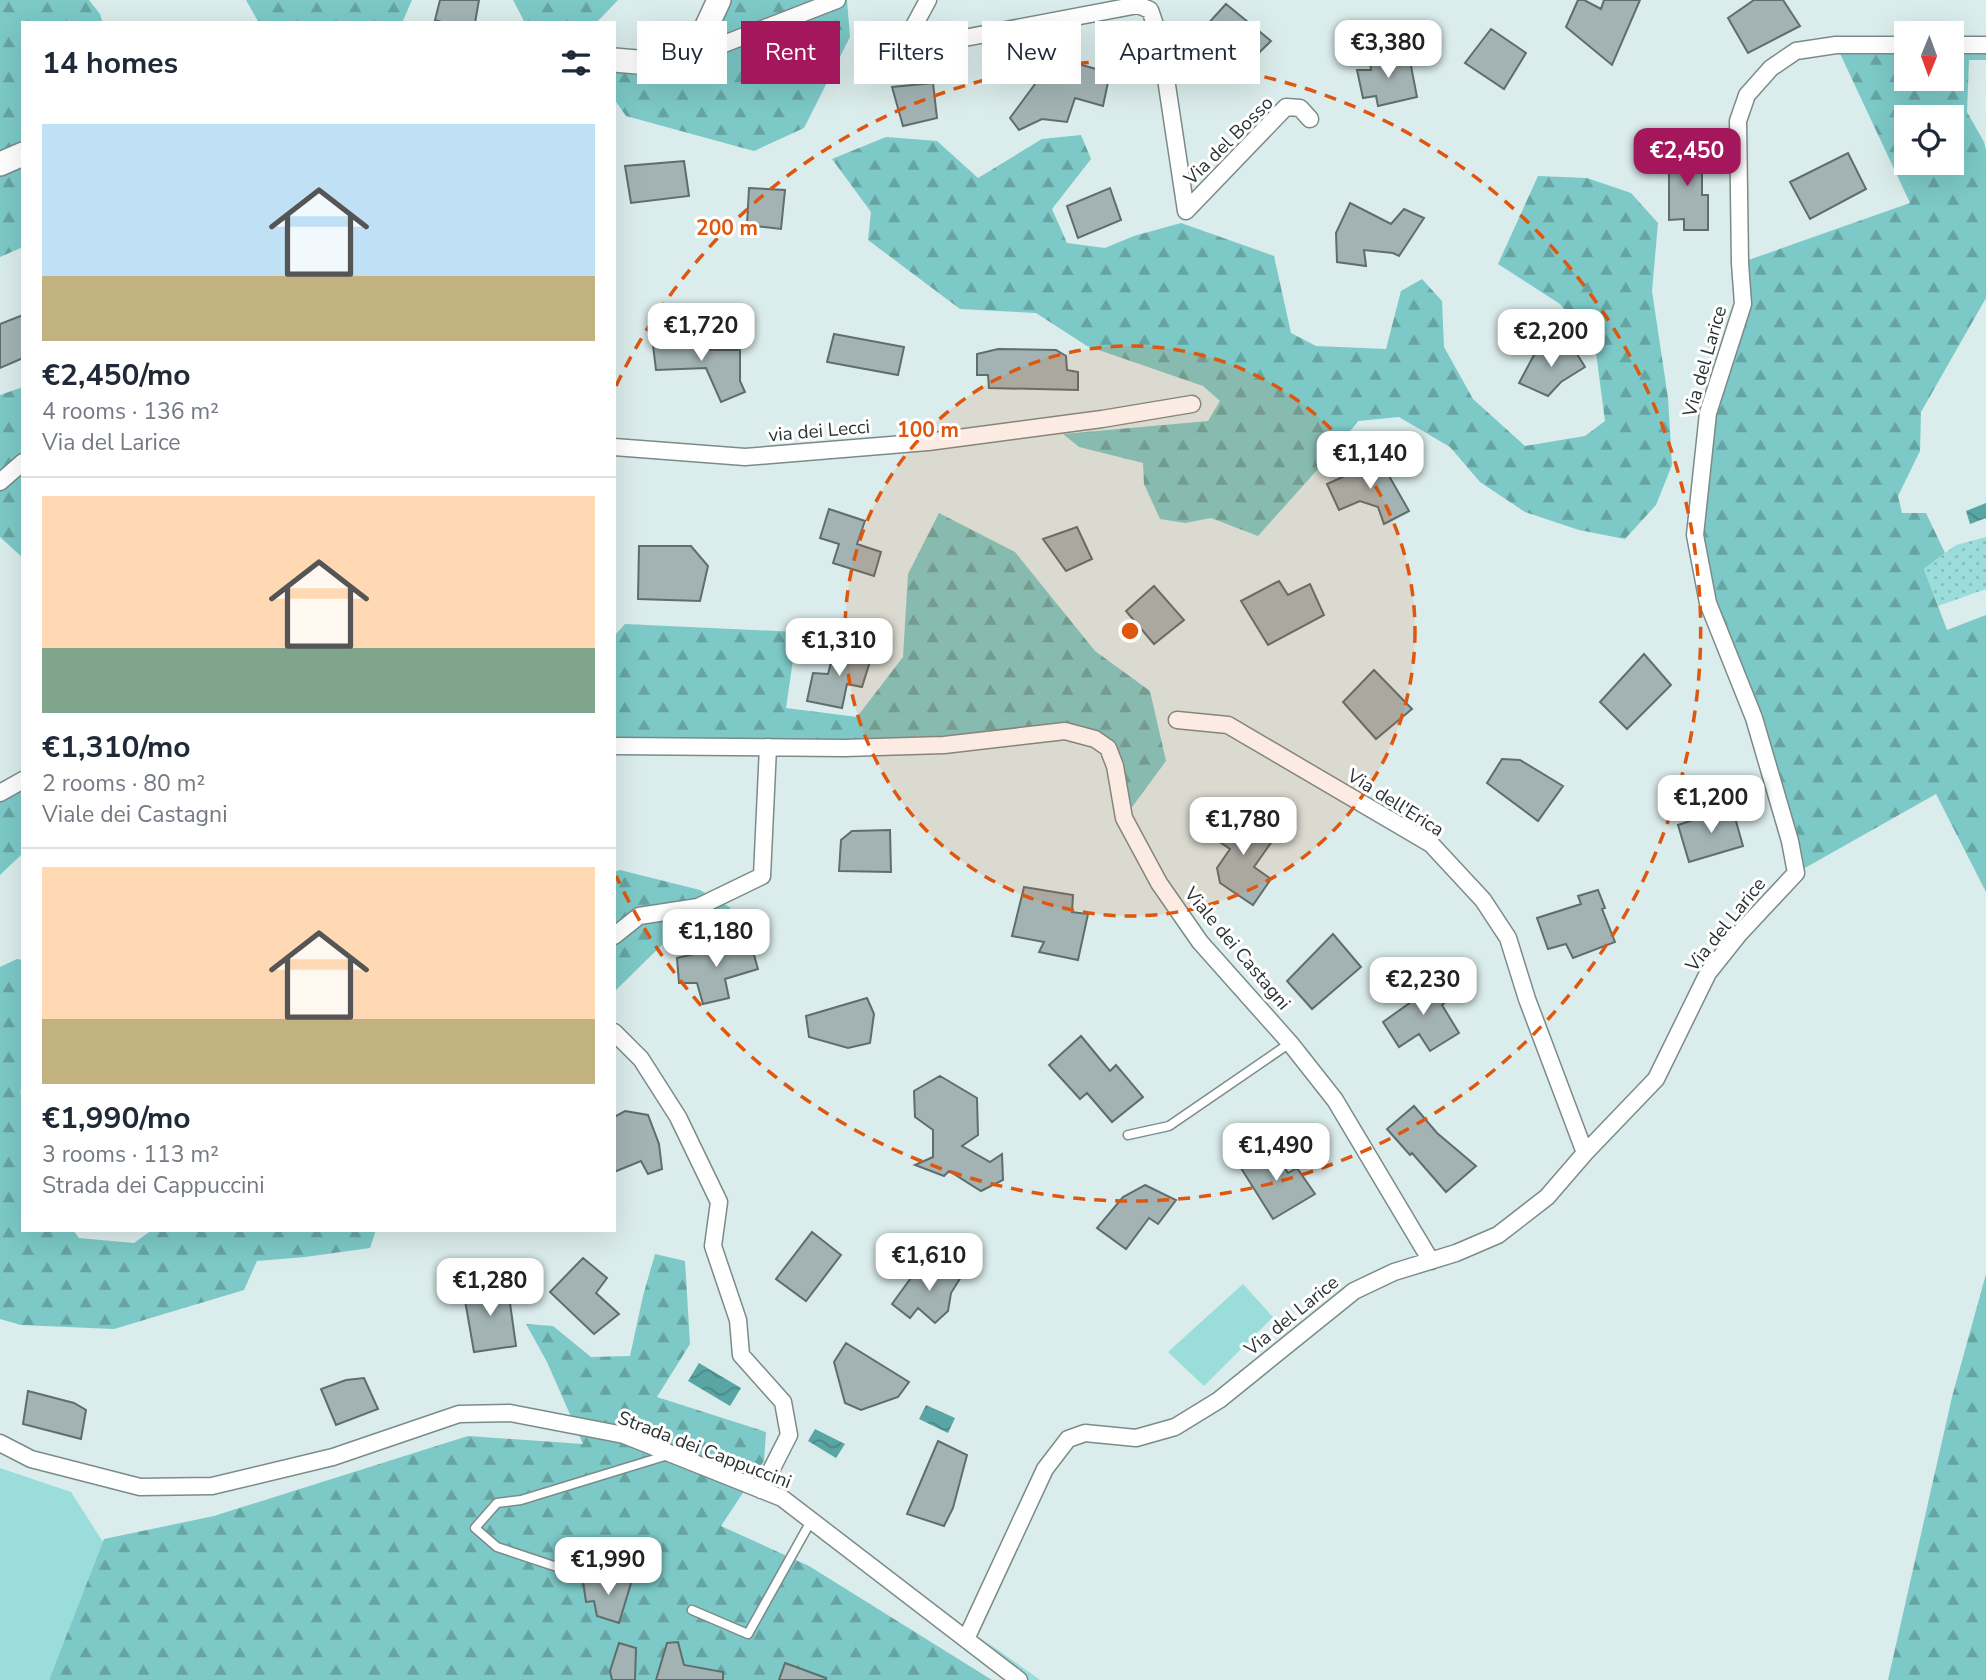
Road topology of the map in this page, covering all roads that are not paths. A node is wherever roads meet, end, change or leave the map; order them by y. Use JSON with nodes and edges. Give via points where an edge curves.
{"nodes":[{"id":1,"x":719,"y":0,"type":"edge"},
{"id":2,"x":837,"y":0,"type":"edge"},
{"id":3,"x":928,"y":0,"type":"edge"},
{"id":4,"x":709,"y":21,"type":"edge"},
{"id":5,"x":727,"y":43,"type":"edge"},
{"id":6,"x":1894,"y":45,"type":"edge"},
{"id":7,"x":1964,"y":45,"type":"edge"},
{"id":8,"x":1986,"y":45,"type":"edge"},
{"id":9,"x":616,"y":60,"type":"edge"},
{"id":10,"x":637,"y":62,"type":"edge"},
{"id":11,"x":1310,"y":119,"type":"dead end"},
{"id":12,"x":21,"y":155,"type":"edge"},
{"id":13,"x":0,"y":164,"type":"edge"},
{"id":14,"x":1192,"y":404,"type":"dead end"},
{"id":15,"x":616,"y":447,"type":"edge"},
{"id":16,"x":21,"y":464,"type":"edge"},
{"id":17,"x":0,"y":482,"type":"edge"},
{"id":18,"x":1177,"y":720,"type":"dead end"},
{"id":19,"x":616,"y":746,"type":"edge"},
{"id":20,"x":768,"y":747,"type":"junction"},
{"id":21,"x":21,"y":781,"type":"edge"},
{"id":22,"x":0,"y":793,"type":"edge"},
{"id":23,"x":616,"y":934,"type":"edge"},
{"id":24,"x":616,"y":1034,"type":"edge"},
{"id":25,"x":1290,"y":1043,"type":"junction"},
{"id":26,"x":1128,"y":1135,"type":"dead end"},
{"id":27,"x":1585,"y":1153,"type":"junction"},
{"id":28,"x":1430,"y":1261,"type":"junction"},
{"id":29,"x":0,"y":1443,"type":"edge"},
{"id":30,"x":670,"y":1454,"type":"junction"},
{"id":31,"x":761,"y":1490,"type":"junction"},
{"id":32,"x":811,"y":1521,"type":"junction"},
{"id":33,"x":563,"y":1569,"type":"dead end"},
{"id":34,"x":692,"y":1610,"type":"dead end"},
{"id":35,"x":966,"y":1639,"type":"junction"},
{"id":36,"x":1019,"y":1680,"type":"edge"}],
"edges":[{"from":1,"to":4,"type":"street"},
{"from":2,"to":5,"type":"street"},
{"from":3,"to":11,"type":"street","name":"Via del Bosso","via":[[901,50],[1138,5],[1150,10],[1160,38],[1186,211],[1286,107],[1300,108]]},
{"from":6,"to":27,"type":"street","name":"Via del Larice","via":[[1836,45],[1796,51],[1771,68],[1747,95],[1738,121],[1743,304],[1708,413],[1695,535],[1708,603],[1754,718],[1796,873],[1708,973],[1656,1079]]},
{"from":7,"to":8,"type":"street"},
{"from":9,"to":10,"type":"street"},
{"from":12,"to":13,"type":"street"},
{"from":14,"to":15,"type":"street","name":"via dei Lecci","via":[[929,442],[745,457]]},
{"from":16,"to":17,"type":"street"},
{"from":18,"to":27,"type":"street","name":"Via dell'Erica","via":[[1228,725],[1431,844],[1483,900],[1508,938]]},
{"from":19,"to":20,"type":"street","name":"Viale dei Castagni"},
{"from":20,"to":23,"type":"street","via":[[762,876],[698,907],[639,916]]},
{"from":20,"to":25,"type":"street","name":"Viale dei Castagni","via":[[944,744],[1065,732],[1096,739],[1108,748],[1125,818],[1158,883],[1200,942]]},
{"from":21,"to":22,"type":"street"},
{"from":24,"to":31,"type":"street","via":[[641,1059],[678,1117],[719,1202],[713,1245],[738,1320],[741,1356],[783,1402],[789,1435]]},
{"from":25,"to":26,"type":"lane","via":[[1169,1126]]},
{"from":25,"to":28,"type":"street","name":"Viale dei Castagni","via":[[1335,1100]]},
{"from":27,"to":28,"type":"street","name":"Via del Larice","via":[[1547,1197],[1498,1236]]},
{"from":28,"to":35,"type":"street","name":"Via del Larice","via":[[1353,1291],[1219,1400],[1175,1427],[1136,1438],[1085,1433],[1068,1439],[1045,1469]]},
{"from":29,"to":30,"type":"street","name":"Strada dei Cappuccini","via":[[31,1459],[140,1487],[212,1486],[333,1457],[459,1413],[510,1413],[624,1435]]},
{"from":30,"to":31,"type":"street","name":"Strada dei Cappuccini"},
{"from":30,"to":33,"type":"lane","via":[[521,1500],[497,1503],[475,1528],[497,1547]]},
{"from":31,"to":32,"type":"street","name":"Strada dei Cappuccini","via":[[782,1498]]},
{"from":32,"to":34,"type":"lane","via":[[748,1634]]},
{"from":32,"to":35,"type":"street","name":"Strada dei Cappuccini"},
{"from":35,"to":36,"type":"street","name":"Strada dei Cappuccini"}]}
